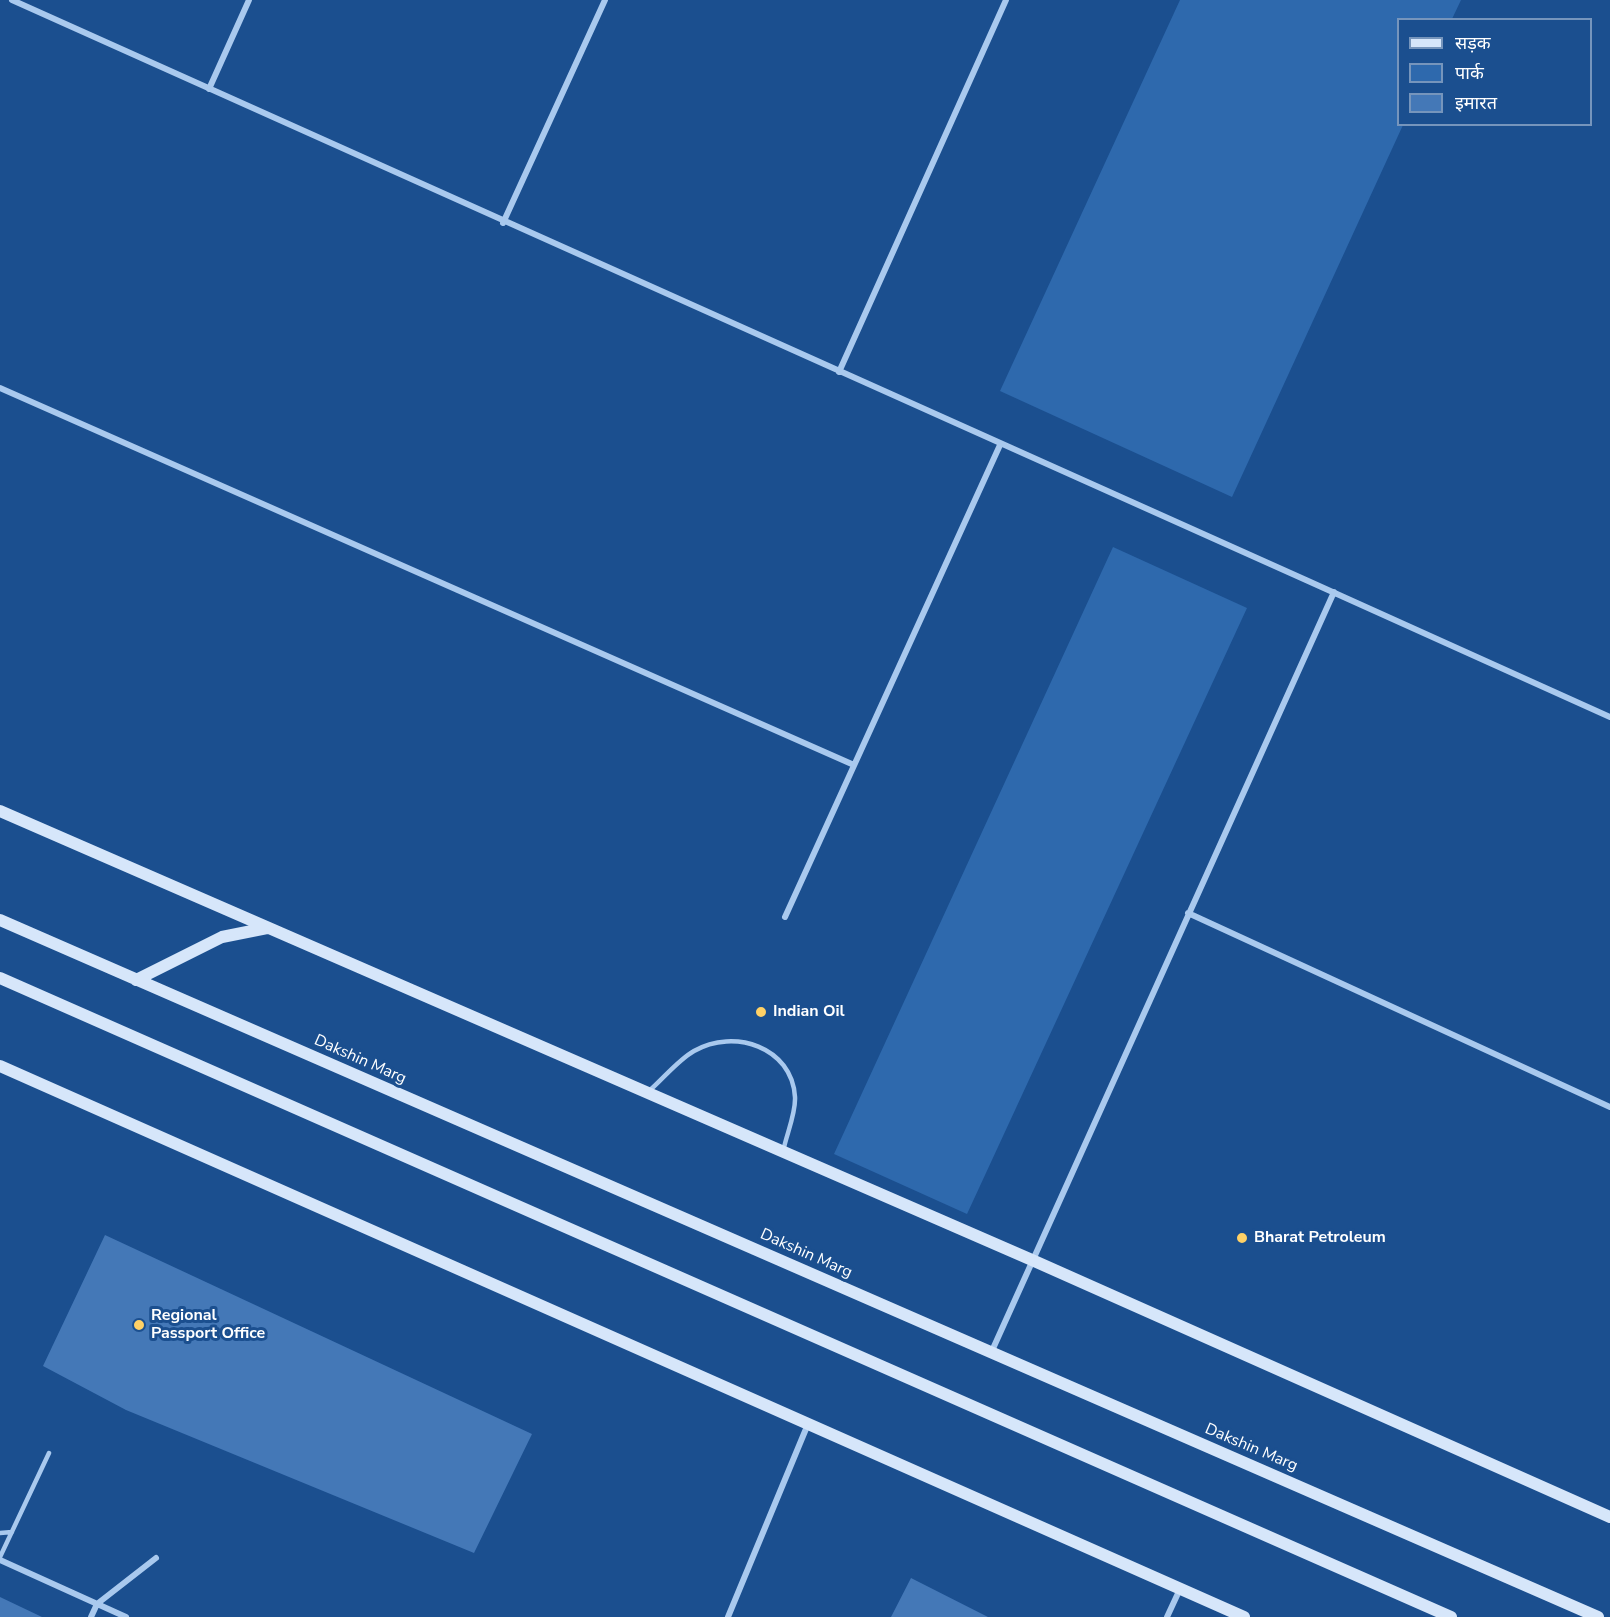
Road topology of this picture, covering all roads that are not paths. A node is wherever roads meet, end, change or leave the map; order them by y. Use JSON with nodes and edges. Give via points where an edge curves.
{"nodes":[{"id":1,"x":12,"y":0,"type":"edge"},
{"id":2,"x":249,"y":0,"type":"edge"},
{"id":3,"x":605,"y":0,"type":"edge"},
{"id":4,"x":1006,"y":0,"type":"edge"},
{"id":5,"x":208,"y":89,"type":"junction"},
{"id":6,"x":503,"y":223,"type":"junction"},
{"id":7,"x":839,"y":372,"type":"junction"},
{"id":8,"x":0,"y":388,"type":"edge"},
{"id":9,"x":1000,"y":445,"type":"junction"},
{"id":10,"x":1334,"y":592,"type":"junction"},
{"id":11,"x":1610,"y":717,"type":"edge"},
{"id":12,"x":854,"y":765,"type":"junction"},
{"id":13,"x":0,"y":811,"type":"edge"},
{"id":14,"x":1188,"y":913,"type":"junction"},
{"id":15,"x":784,"y":918,"type":"dead end"},
{"id":16,"x":0,"y":920,"type":"edge"},
{"id":17,"x":267,"y":928,"type":"junction"},
{"id":18,"x":0,"y":978,"type":"edge"},
{"id":19,"x":136,"y":980,"type":"junction"},
{"id":20,"x":0,"y":1066,"type":"edge"},
{"id":21,"x":648,"y":1093,"type":"junction"},
{"id":22,"x":1610,"y":1107,"type":"edge"},
{"id":23,"x":783,"y":1152,"type":"junction"},
{"id":24,"x":1032,"y":1260,"type":"junction"},
{"id":25,"x":991,"y":1353,"type":"junction"},
{"id":26,"x":808,"y":1424,"type":"junction"},
{"id":27,"x":49,"y":1453,"type":"dead end"},
{"id":28,"x":1610,"y":1517,"type":"edge"},
{"id":29,"x":12,"y":1532,"type":"junction"},
{"id":30,"x":0,"y":1533,"type":"edge"},
{"id":31,"x":0,"y":1558,"type":"edge"},
{"id":32,"x":156,"y":1558,"type":"dead end"},
{"id":33,"x":1180,"y":1589,"type":"junction"},
{"id":34,"x":97,"y":1604,"type":"junction"},
{"id":35,"x":91,"y":1617,"type":"edge"},
{"id":36,"x":126,"y":1617,"type":"edge"},
{"id":37,"x":728,"y":1617,"type":"edge"},
{"id":38,"x":1167,"y":1617,"type":"edge"},
{"id":39,"x":1244,"y":1617,"type":"edge"},
{"id":40,"x":1451,"y":1617,"type":"edge"},
{"id":41,"x":1598,"y":1617,"type":"edge"}],
"edges":[{"from":1,"to":5,"type":"street"},
{"from":2,"to":5,"type":"street"},
{"from":3,"to":6,"type":"street"},
{"from":4,"to":7,"type":"street"},
{"from":5,"to":6,"type":"street"},
{"from":6,"to":7,"type":"street"},
{"from":7,"to":9,"type":"street"},
{"from":8,"to":12,"type":"street"},
{"from":9,"to":10,"type":"street"},
{"from":9,"to":12,"type":"street"},
{"from":10,"to":11,"type":"street"},
{"from":10,"to":14,"type":"street"},
{"from":12,"to":15,"type":"street"},
{"from":13,"to":17,"type":"main road"},
{"from":14,"to":22,"type":"street"},
{"from":14,"to":24,"type":"street"},
{"from":16,"to":19,"type":"main road","name":"Dakshin Marg"},
{"from":17,"to":19,"type":"main road","via":[[222,937]]},
{"from":17,"to":21,"type":"main road"},
{"from":18,"to":40,"type":"main road"},
{"from":19,"to":25,"type":"main road","name":"Dakshin Marg"},
{"from":20,"to":26,"type":"main road"},
{"from":21,"to":23,"type":"main road"},
{"from":21,"to":23,"type":"lane","via":[[693,1052],[716,1042],[736,1039],[763,1048],[787,1068],[795,1098]]},
{"from":23,"to":24,"type":"main road"},
{"from":24,"to":25,"type":"street"},
{"from":24,"to":28,"type":"main road"},
{"from":25,"to":41,"type":"main road","name":"Dakshin Marg"},
{"from":26,"to":33,"type":"main road"},
{"from":26,"to":37,"type":"street"},
{"from":27,"to":29,"type":"lane"},
{"from":29,"to":30,"type":"lane"},
{"from":29,"to":31,"type":"lane"},
{"from":31,"to":34,"type":"street"},
{"from":32,"to":34,"type":"street"},
{"from":33,"to":38,"type":"street"},
{"from":33,"to":39,"type":"main road"},
{"from":34,"to":35,"type":"street"},
{"from":34,"to":36,"type":"street"}]}
